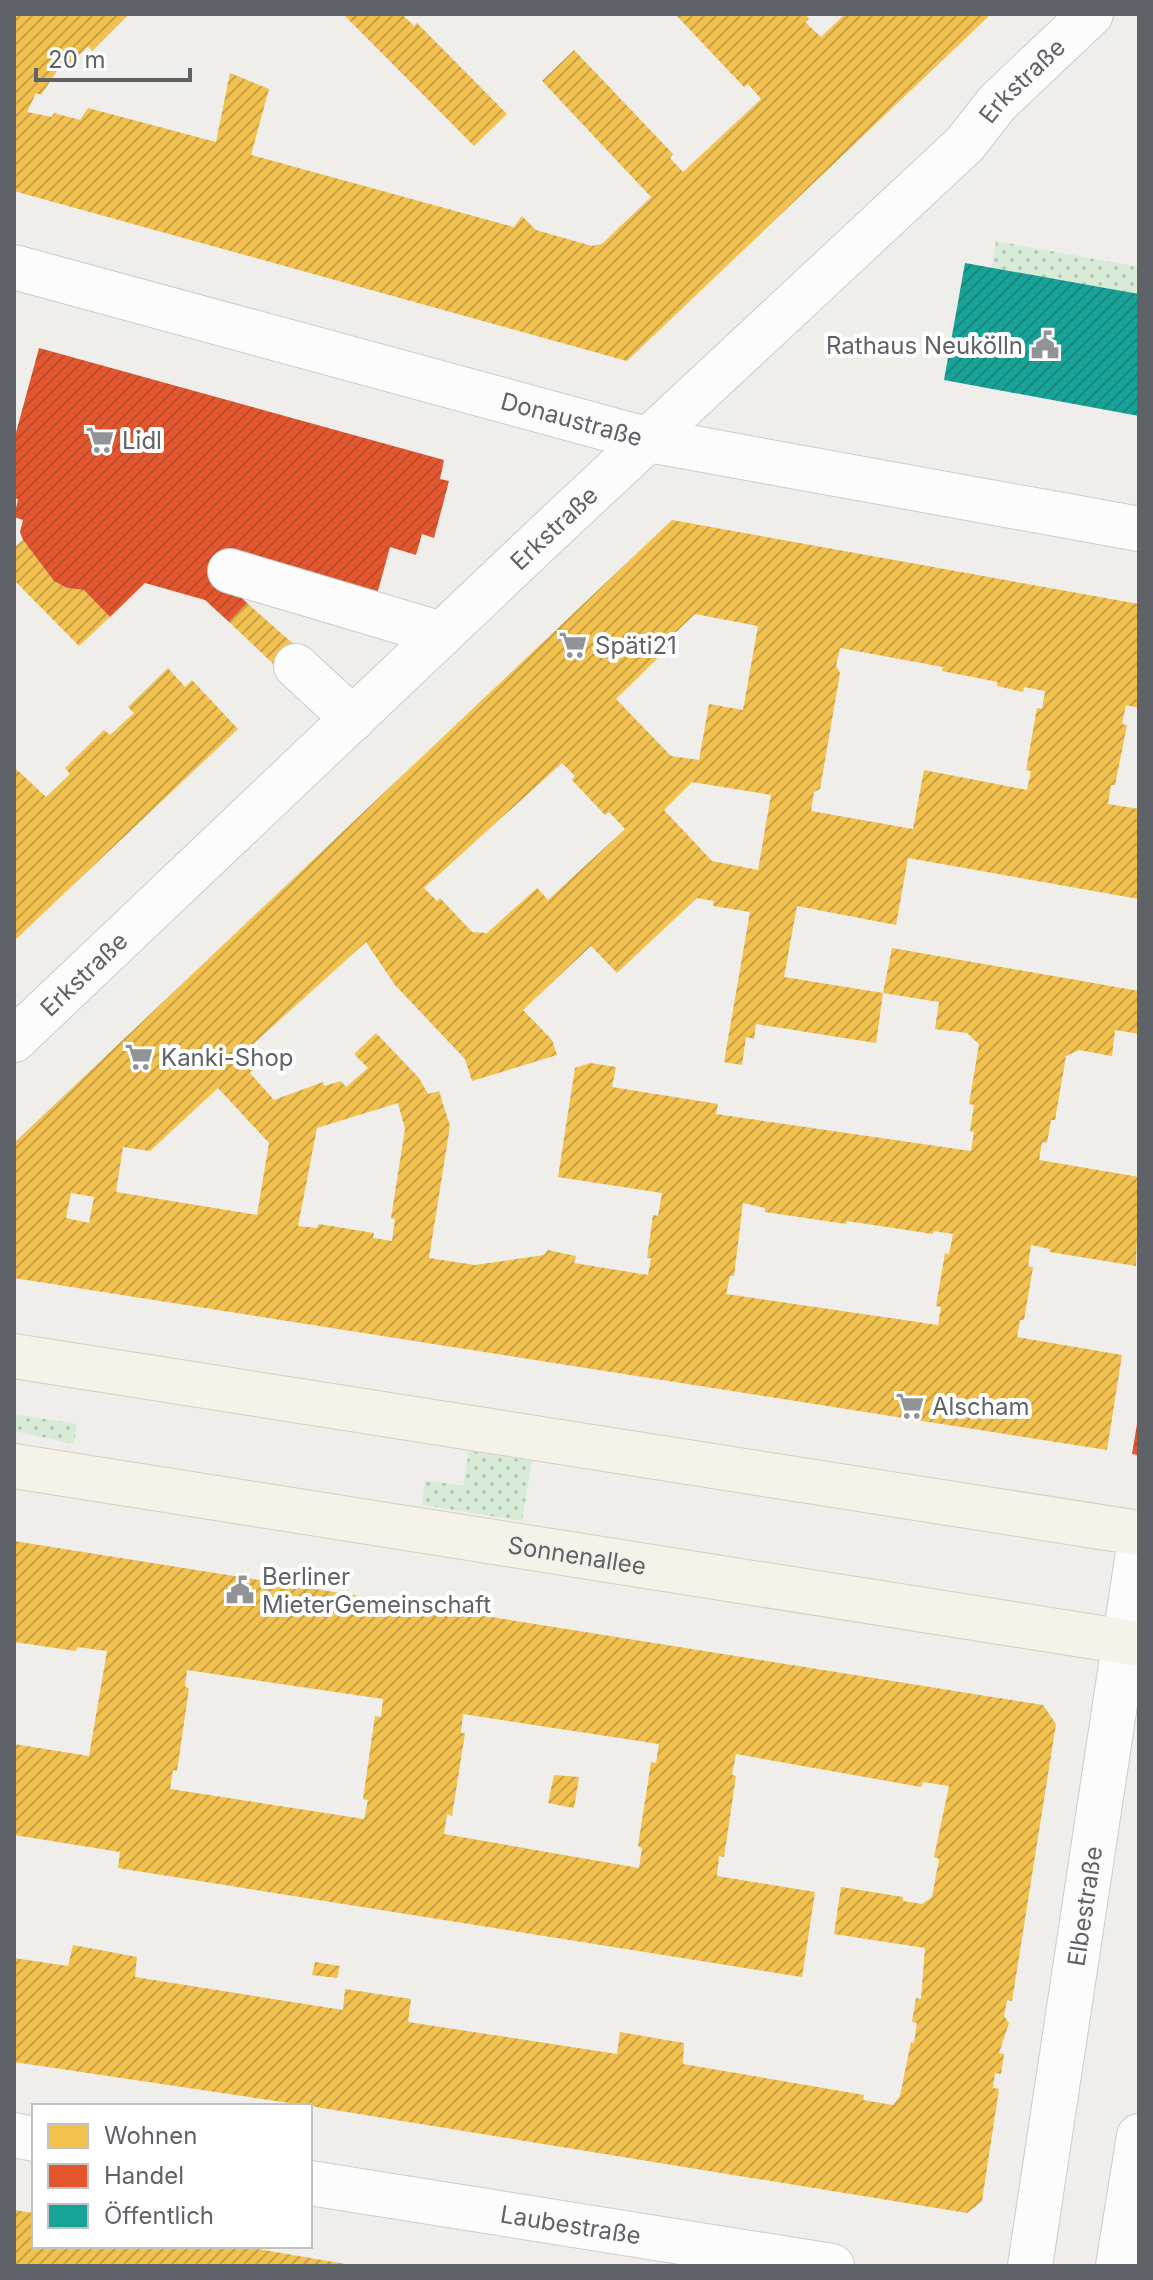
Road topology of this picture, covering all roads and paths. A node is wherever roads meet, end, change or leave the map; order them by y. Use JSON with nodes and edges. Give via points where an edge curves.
{"nodes":[{"id":1,"x":1091,"y":14,"type":"edge"},
{"id":2,"x":16,"y":274,"type":"edge"},
{"id":3,"x":649,"y":440,"type":"junction"},
{"id":4,"x":1139,"y":529,"type":"edge"},
{"id":5,"x":230,"y":571,"type":"dead end"},
{"id":6,"x":442,"y":634,"type":"junction"},
{"id":7,"x":296,"y":666,"type":"dead end"},
{"id":8,"x":353,"y":719,"type":"junction"},
{"id":9,"x":14,"y":1040,"type":"edge"},
{"id":10,"x":14,"y":1356,"type":"edge"},
{"id":11,"x":14,"y":1466,"type":"edge"},
{"id":12,"x":1139,"y":1533,"type":"edge"},
{"id":13,"x":1139,"y":1546,"type":"edge"},
{"id":14,"x":1132,"y":1643,"type":"edge"},
{"id":15,"x":1139,"y":2136,"type":"edge"},
{"id":16,"x":312,"y":2183,"type":"edge"},
{"id":17,"x":832,"y":2266,"type":"edge"},
{"id":18,"x":1030,"y":2266,"type":"edge"},
{"id":19,"x":1118,"y":2266,"type":"edge"}],
"edges":[{"from":1,"to":3,"type":"street","name":"Erkstraße","via":[[997,103],[965,144]]},
{"from":2,"to":3,"type":"street","name":"Donaustraße"},
{"from":3,"to":4,"type":"street","name":"Donaustraße"},
{"from":3,"to":6,"type":"street","name":"Erkstraße"},
{"from":5,"to":6,"type":"street"},
{"from":6,"to":8,"type":"street","name":"Erkstraße"},
{"from":7,"to":8,"type":"street"},
{"from":8,"to":9,"type":"street","name":"Erkstraße"},
{"from":10,"to":12,"type":"main road"},
{"from":11,"to":14,"type":"main road","name":"Sonnenallee"},
{"from":13,"to":14,"type":"street","name":"Elbestraße"},
{"from":14,"to":18,"type":"street","name":"Elbestraße"},
{"from":15,"to":19,"type":"street"},
{"from":16,"to":17,"type":"street","name":"Laubestraße"}]}
